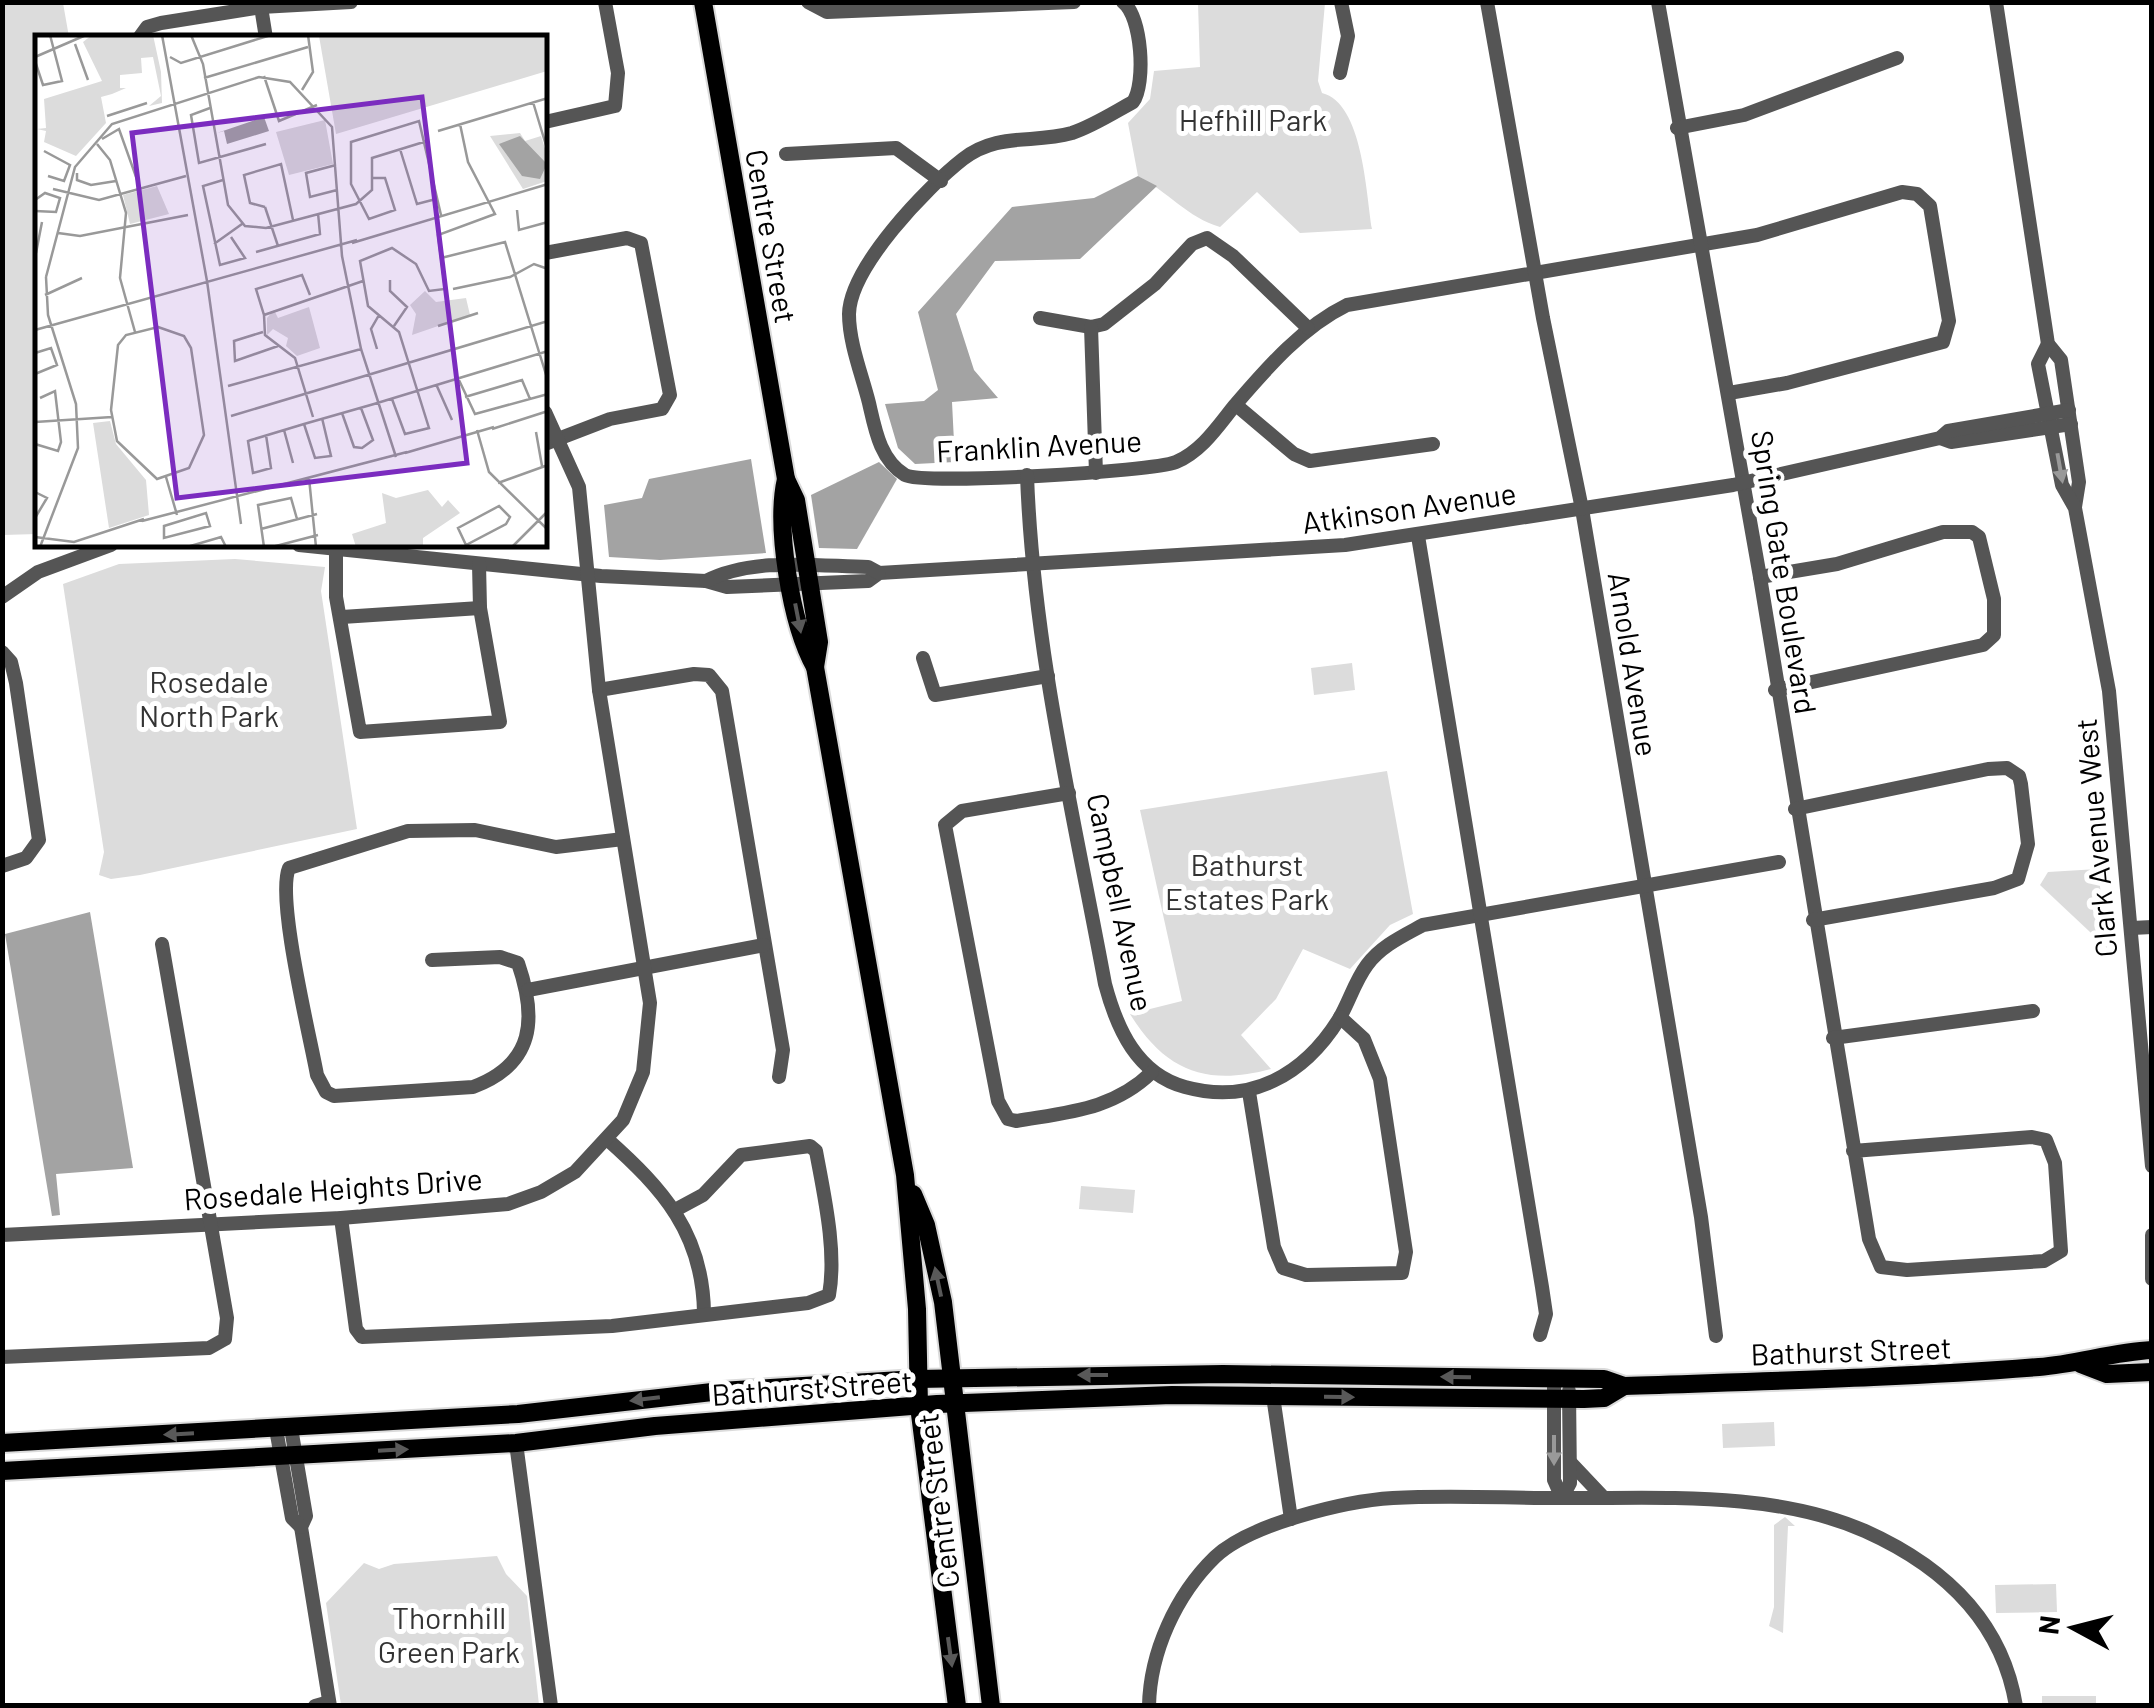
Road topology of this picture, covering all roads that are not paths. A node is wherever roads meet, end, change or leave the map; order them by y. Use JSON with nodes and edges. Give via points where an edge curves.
{"nodes":[{"id":1,"x":351,"y":2,"type":"edge"},
{"id":2,"x":605,"y":2,"type":"edge"},
{"id":3,"x":704,"y":2,"type":"edge"},
{"id":4,"x":808,"y":2,"type":"edge"},
{"id":5,"x":1074,"y":2,"type":"edge"},
{"id":6,"x":1341,"y":2,"type":"edge"},
{"id":7,"x":1488,"y":2,"type":"edge"},
{"id":8,"x":1658,"y":2,"type":"edge"},
{"id":9,"x":1996,"y":2,"type":"edge"},
{"id":10,"x":1126,"y":4,"type":"edge"},
{"id":11,"x":949,"y":5,"type":"edge"},
{"id":12,"x":262,"y":7,"type":"junction"},
{"id":13,"x":141,"y":35,"type":"edge"},
{"id":14,"x":266,"y":35,"type":"edge"},
{"id":15,"x":1897,"y":58,"type":"dead end"},
{"id":16,"x":1340,"y":73,"type":"dead end"},
{"id":17,"x":548,"y":121,"type":"edge"},
{"id":18,"x":1677,"y":128,"type":"junction"},
{"id":19,"x":786,"y":154,"type":"dead end"},
{"id":20,"x":941,"y":181,"type":"junction"},
{"id":21,"x":1700,"y":243,"type":"junction"},
{"id":22,"x":548,"y":252,"type":"edge"},
{"id":23,"x":1535,"y":273,"type":"junction"},
{"id":24,"x":1040,"y":318,"type":"dead end"},
{"id":25,"x":1091,"y":326,"type":"junction"},
{"id":26,"x":1308,"y":328,"type":"junction"},
{"id":27,"x":2048,"y":344,"type":"junction"},
{"id":28,"x":1729,"y":394,"type":"junction"},
{"id":29,"x":1236,"y":404,"type":"junction"},
{"id":30,"x":2070,"y":417,"type":"junction"},
{"id":31,"x":2049,"y":419,"type":"junction"},
{"id":32,"x":552,"y":442,"type":"edge"},
{"id":33,"x":1433,"y":444,"type":"dead end"},
{"id":34,"x":1096,"y":472,"type":"junction"},
{"id":35,"x":1027,"y":476,"type":"junction"},
{"id":36,"x":1744,"y":484,"type":"junction"},
{"id":37,"x":2074,"y":508,"type":"junction"},
{"id":38,"x":1582,"y":510,"type":"junction"},
{"id":39,"x":1418,"y":536,"type":"junction"},
{"id":40,"x":103,"y":548,"type":"edge"},
{"id":41,"x":336,"y":548,"type":"joint"},
{"id":42,"x":1032,"y":563,"type":"junction"},
{"id":43,"x":479,"y":564,"type":"junction"},
{"id":44,"x":588,"y":574,"type":"junction"},
{"id":45,"x":799,"y":575,"type":"junction"},
{"id":46,"x":1760,"y":577,"type":"junction"},
{"id":47,"x":2,"y":597,"type":"edge"},
{"id":48,"x":480,"y":608,"type":"junction"},
{"id":49,"x":342,"y":616,"type":"junction"},
{"id":50,"x":2,"y":652,"type":"edge"},
{"id":51,"x":923,"y":658,"type":"dead end"},
{"id":52,"x":1048,"y":676,"type":"junction"},
{"id":53,"x":599,"y":690,"type":"junction"},
{"id":54,"x":1776,"y":690,"type":"junction"},
{"id":55,"x":1069,"y":793,"type":"junction"},
{"id":56,"x":1795,"y":810,"type":"junction"},
{"id":57,"x":624,"y":838,"type":"junction"},
{"id":58,"x":1779,"y":862,"type":"dead end"},
{"id":59,"x":2,"y":866,"type":"edge"},
{"id":60,"x":1643,"y":886,"type":"junction"},
{"id":61,"x":1480,"y":916,"type":"junction"},
{"id":62,"x":1813,"y":920,"type":"junction"},
{"id":63,"x":2152,"y":927,"type":"edge"},
{"id":64,"x":2132,"y":928,"type":"junction"},
{"id":65,"x":162,"y":944,"type":"dead end"},
{"id":66,"x":764,"y":945,"type":"junction"},
{"id":67,"x":432,"y":960,"type":"dead end"},
{"id":68,"x":645,"y":966,"type":"junction"},
{"id":69,"x":528,"y":990,"type":"junction"},
{"id":70,"x":2033,"y":1011,"type":"dead end"},
{"id":71,"x":1340,"y":1018,"type":"junction"},
{"id":72,"x":1833,"y":1038,"type":"junction"},
{"id":73,"x":1152,"y":1072,"type":"junction"},
{"id":74,"x":779,"y":1077,"type":"dead end"},
{"id":75,"x":1249,"y":1092,"type":"junction"},
{"id":76,"x":606,"y":1139,"type":"junction"},
{"id":77,"x":1853,"y":1150,"type":"junction"},
{"id":78,"x":2152,"y":1166,"type":"edge"},
{"id":79,"x":905,"y":1175,"type":"junction"},
{"id":80,"x":677,"y":1210,"type":"junction"},
{"id":81,"x":341,"y":1218,"type":"junction"},
{"id":82,"x":212,"y":1224,"type":"junction"},
{"id":83,"x":2,"y":1235,"type":"edge"},
{"id":84,"x":2152,"y":1235,"type":"edge"},
{"id":85,"x":2152,"y":1279,"type":"edge"},
{"id":86,"x":704,"y":1313,"type":"junction"},
{"id":87,"x":1540,"y":1335,"type":"dead end"},
{"id":88,"x":1716,"y":1336,"type":"dead end"},
{"id":89,"x":2152,"y":1350,"type":"edge"},
{"id":90,"x":2,"y":1358,"type":"edge"},
{"id":91,"x":2081,"y":1364,"type":"junction"},
{"id":92,"x":2152,"y":1372,"type":"edge"},
{"id":93,"x":950,"y":1378,"type":"junction"},
{"id":94,"x":1562,"y":1378,"type":"junction"},
{"id":95,"x":917,"y":1379,"type":"junction"},
{"id":96,"x":1624,"y":1386,"type":"junction"},
{"id":97,"x":1273,"y":1396,"type":"junction"},
{"id":98,"x":1562,"y":1399,"type":"junction"},
{"id":99,"x":952,"y":1404,"type":"junction"},
{"id":100,"x":919,"y":1406,"type":"junction"},
{"id":101,"x":284,"y":1429,"type":"junction"},
{"id":102,"x":2,"y":1443,"type":"edge"},
{"id":103,"x":516,"y":1443,"type":"junction"},
{"id":104,"x":288,"y":1455,"type":"junction"},
{"id":105,"x":1570,"y":1461,"type":"junction"},
{"id":106,"x":2,"y":1471,"type":"edge"},
{"id":107,"x":1562,"y":1498,"type":"junction"},
{"id":108,"x":1604,"y":1498,"type":"junction"},
{"id":109,"x":1292,"y":1519,"type":"junction"},
{"id":110,"x":324,"y":1704,"type":"edge"},
{"id":111,"x":550,"y":1706,"type":"edge"},
{"id":112,"x":958,"y":1706,"type":"edge"},
{"id":113,"x":991,"y":1706,"type":"edge"},
{"id":114,"x":1149,"y":1706,"type":"edge"},
{"id":115,"x":2016,"y":1706,"type":"edge"}],
"edges":[{"from":1,"to":12,"type":"street"},
{"from":2,"to":17,"type":"street","via":[[618,73],[616,106]]},
{"from":3,"to":45,"type":"main road","name":"Centre Street","via":[[786,479],[780,502]]},
{"from":4,"to":11,"type":"street","via":[[827,12]]},
{"from":5,"to":11,"type":"street"},
{"from":6,"to":16,"type":"street","via":[[1348,36]]},
{"from":7,"to":23,"type":"street","name":"Arnold Avenue"},
{"from":8,"to":18,"type":"street","name":"Spring Gate Boulevard"},
{"from":9,"to":27,"type":"street","name":"Clark Avenue West"},
{"from":10,"to":20,"type":"street","name":"Franklin Avenue","via":[[1136,24],[1139,83],[1132,102],[1072,133],[985,145]]},
{"from":12,"to":13,"type":"street","via":[[146,27]]},
{"from":12,"to":14,"type":"street"},
{"from":15,"to":18,"type":"street","via":[[1744,115]]},
{"from":18,"to":21,"type":"street","name":"Spring Gate Boulevard"},
{"from":19,"to":20,"type":"street","via":[[896,148]]},
{"from":20,"to":35,"type":"street","name":"Franklin Avenue","via":[[867,264],[852,298],[850,327],[877,437],[885,456],[911,478]]},
{"from":21,"to":23,"type":"street","name":"Franklin Avenue"},
{"from":21,"to":28,"type":"street","name":"Spring Gate Boulevard"},
{"from":21,"to":28,"type":"street","name":"Franklin Avenue","via":[[1769,232],[1902,192],[1930,206],[1949,321],[1943,342]]},
{"from":22,"to":32,"type":"street","via":[[627,238],[641,243],[670,396],[662,410],[610,419]]},
{"from":23,"to":26,"type":"street","name":"Franklin Avenue","via":[[1347,306]]},
{"from":23,"to":38,"type":"street","name":"Arnold Avenue"},
{"from":24,"to":25,"type":"street"},
{"from":25,"to":26,"type":"street","via":[[1127,308],[1192,244],[1207,238]]},
{"from":25,"to":34,"type":"street"},
{"from":26,"to":29,"type":"street","name":"Franklin Avenue"},
{"from":27,"to":30,"type":"street","name":"Clark Avenue West","via":[[2061,360]]},
{"from":27,"to":31,"type":"street","name":"Clark Avenue West","via":[[2038,364]]},
{"from":28,"to":36,"type":"street","name":"Spring Gate Boulevard"},
{"from":29,"to":33,"type":"street","via":[[1310,460]]},
{"from":29,"to":34,"type":"street","name":"Franklin Avenue","via":[[1175,462]]},
{"from":30,"to":31,"type":"street","name":"Atkinson Avenue"},
{"from":30,"to":37,"type":"street","name":"Clark Avenue West","via":[[2080,482]]},
{"from":31,"to":36,"type":"street","name":"Atkinson Avenue"},
{"from":31,"to":37,"type":"street","name":"Clark Avenue West","one_way":true,"via":[[2062,485]]},
{"from":32,"to":44,"type":"street","name":"Rosedale Heights Drive","via":[[579,487]]},
{"from":34,"to":35,"type":"street","name":"Franklin Avenue"},
{"from":35,"to":42,"type":"street","name":"Campbell Avenue"},
{"from":36,"to":38,"type":"street","name":"Atkinson Avenue"},
{"from":36,"to":46,"type":"street","name":"Spring Gate Boulevard"},
{"from":37,"to":64,"type":"street","name":"Clark Avenue West","via":[[2109,692]]},
{"from":38,"to":39,"type":"street","name":"Atkinson Avenue"},
{"from":38,"to":60,"type":"street","name":"Arnold Avenue"},
{"from":39,"to":42,"type":"street","name":"Atkinson Avenue","via":[[1302,550]]},
{"from":39,"to":61,"type":"street"},
{"from":40,"to":47,"type":"street","via":[[38,572]]},
{"from":41,"to":43,"type":"street","name":"Atkinson Avenue"},
{"from":41,"to":49,"type":"street"},
{"from":42,"to":45,"type":"street","name":"Atkinson Avenue","via":[[879,573],[868,581]]},
{"from":42,"to":52,"type":"street","name":"Campbell Avenue"},
{"from":43,"to":44,"type":"street","name":"Atkinson Avenue"},
{"from":43,"to":48,"type":"street"},
{"from":44,"to":45,"type":"street","name":"Atkinson Avenue","via":[[706,581],[728,570]]},
{"from":44,"to":53,"type":"street","name":"Rosedale Heights Drive"},
{"from":45,"to":79,"type":"main road","name":"Centre Street","via":[[803,645],[815,667]]},
{"from":46,"to":54,"type":"street","name":"Spring Gate Boulevard"},
{"from":46,"to":54,"type":"street","via":[[1837,564],[1959,530],[1979,537],[1994,598],[1994,635],[1983,646]]},
{"from":48,"to":49,"type":"street"},
{"from":48,"to":49,"type":"street","via":[[500,722],[450,728],[360,732]]},
{"from":50,"to":59,"type":"street","via":[[16,683],[39,840],[26,858]]},
{"from":51,"to":52,"type":"street","via":[[934,695]]},
{"from":52,"to":55,"type":"street","name":"Campbell Avenue"},
{"from":53,"to":57,"type":"street","name":"Rosedale Heights Drive"},
{"from":53,"to":66,"type":"street","via":[[694,674],[717,682]]},
{"from":54,"to":56,"type":"street","name":"Spring Gate Boulevard"},
{"from":55,"to":73,"type":"street","name":"Campbell Avenue","via":[[1110,1003],[1129,1044]]},
{"from":55,"to":73,"type":"street","via":[[962,811],[945,825],[998,1100],[1016,1122],[1106,1106]]},
{"from":56,"to":62,"type":"street","name":"Spring Gate Boulevard"},
{"from":56,"to":62,"type":"street","via":[[1988,769],[2007,768],[2021,784],[2028,844],[2018,879]]},
{"from":57,"to":68,"type":"street","name":"Rosedale Heights Drive"},
{"from":57,"to":69,"type":"street","via":[[556,847],[475,830],[408,831],[289,868],[291,929],[317,1075],[326,1092],[473,1087],[494,1079],[525,1041]]},
{"from":58,"to":60,"type":"street"},
{"from":60,"to":61,"type":"street"},
{"from":60,"to":88,"type":"street","name":"Arnold Avenue"},
{"from":61,"to":71,"type":"street","via":[[1423,925],[1386,945],[1367,965]]},
{"from":61,"to":87,"type":"street","via":[[1546,1314]]},
{"from":62,"to":72,"type":"street","name":"Spring Gate Boulevard"},
{"from":63,"to":64,"type":"street"},
{"from":64,"to":78,"type":"street","name":"Clark Avenue West"},
{"from":65,"to":82,"type":"street"},
{"from":66,"to":68,"type":"street"},
{"from":66,"to":74,"type":"street","via":[[783,1050]]},
{"from":67,"to":69,"type":"street","via":[[511,959]]},
{"from":68,"to":69,"type":"street"},
{"from":68,"to":76,"type":"street","name":"Rosedale Heights Drive","via":[[650,1003],[643,1072],[623,1120]]},
{"from":70,"to":72,"type":"street"},
{"from":71,"to":75,"type":"street","via":[[1312,1056]]},
{"from":71,"to":75,"type":"street","via":[[1364,1039],[1380,1079],[1406,1252],[1402,1274],[1290,1274],[1283,1268]]},
{"from":72,"to":77,"type":"street","name":"Spring Gate Boulevard"},
{"from":73,"to":75,"type":"street","via":[[1212,1095]]},
{"from":76,"to":80,"type":"street"},
{"from":76,"to":81,"type":"street","name":"Rosedale Heights Drive","via":[[574,1172],[508,1204]]},
{"from":77,"to":77,"type":"street","name":"Spring Gate Boulevard","via":[[1868,1239],[1881,1267],[2044,1261],[2061,1251],[2055,1163],[2046,1140]]},
{"from":93,"to":79,"type":"main road","name":"Centre Street","one_way":true,"via":[[926,1225]]},
{"from":79,"to":95,"type":"main road","name":"Centre Street"},
{"from":80,"to":86,"type":"street","via":[[698,1262]]},
{"from":80,"to":86,"type":"street","via":[[703,1195],[740,1154],[805,1144],[816,1152],[829,1295]]},
{"from":81,"to":82,"type":"street","name":"Rosedale Heights Drive"},
{"from":81,"to":86,"type":"street","via":[[362,1338],[612,1326]]},
{"from":82,"to":83,"type":"street","name":"Rosedale Heights Drive"},
{"from":82,"to":90,"type":"street","via":[[228,1330],[222,1345]]},
{"from":84,"to":85,"type":"street"},
{"from":89,"to":91,"type":"main road","name":"Bathurst Street","via":[[2107,1353]]},
{"from":91,"to":92,"type":"main road","name":"Bathurst Street","via":[[2107,1374]]},
{"from":91,"to":96,"type":"main road","name":"Bathurst Street"},
{"from":94,"to":93,"type":"main road","name":"Bathurst Street","one_way":true},
{"from":93,"to":95,"type":"main road","name":"Bathurst Street"},
{"from":93,"to":99,"type":"main road","name":"Centre Street"},
{"from":94,"to":96,"type":"main road","name":"Bathurst Street"},
{"from":94,"to":98,"type":"street"},
{"from":95,"to":100,"type":"main road","name":"Centre Street"},
{"from":95,"to":101,"type":"main road","name":"Bathurst Street","one_way":true},
{"from":96,"to":98,"type":"main road","name":"Bathurst Street","via":[[1604,1398]]},
{"from":97,"to":98,"type":"main road","name":"Bathurst Street","one_way":true},
{"from":97,"to":99,"type":"main road","name":"Bathurst Street"},
{"from":97,"to":109,"type":"street"},
{"from":98,"to":105,"type":"street"},
{"from":98,"to":107,"type":"street","one_way":true,"via":[[1554,1480]]},
{"from":99,"to":100,"type":"main road","name":"Bathurst Street"},
{"from":99,"to":113,"type":"main road","name":"Centre Street"},
{"from":100,"to":103,"type":"main road","name":"Bathurst Street"},
{"from":100,"to":112,"type":"main road","name":"Centre Street","one_way":true},
{"from":101,"to":102,"type":"main road","name":"Bathurst Street","one_way":true},
{"from":101,"to":104,"type":"street"},
{"from":104,"to":103,"type":"main road","name":"Bathurst Street","one_way":true},
{"from":103,"to":111,"type":"street"},
{"from":104,"to":106,"type":"main road","name":"Bathurst Street"},
{"from":104,"to":110,"type":"street","via":[[292,1518],[300,1526]]},
{"from":105,"to":107,"type":"street"},
{"from":105,"to":108,"type":"street"},
{"from":107,"to":108,"type":"street"},
{"from":107,"to":109,"type":"street","via":[[1390,1498]]},
{"from":108,"to":115,"type":"street","via":[[1807,1511],[1867,1532],[1965,1596],[1994,1637]]},
{"from":109,"to":114,"type":"street","via":[[1216,1556],[1156,1652]]}]}
